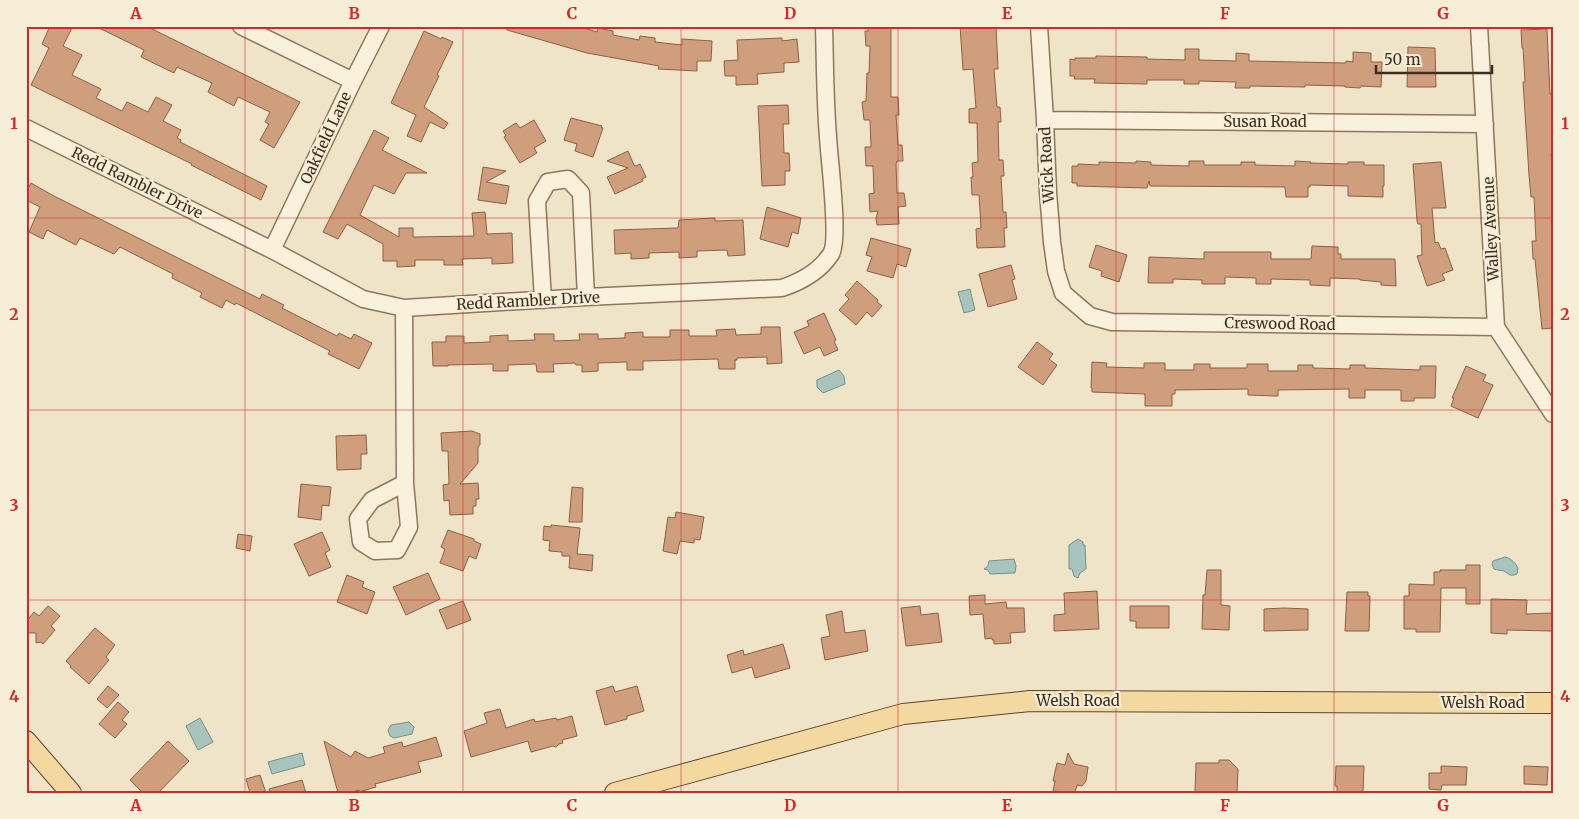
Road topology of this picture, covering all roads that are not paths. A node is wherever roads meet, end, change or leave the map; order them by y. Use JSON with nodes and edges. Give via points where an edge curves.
{"nodes":[{"id":1,"x":241,"y":26,"type":"edge"},
{"id":2,"x":381,"y":26,"type":"edge"},
{"id":3,"x":824,"y":26,"type":"edge"},
{"id":4,"x":1038,"y":26,"type":"edge"},
{"id":5,"x":1480,"y":26,"type":"edge"},
{"id":6,"x":352,"y":82,"type":"junction"},
{"id":7,"x":1045,"y":120,"type":"junction"},
{"id":8,"x":1485,"y":124,"type":"junction"},
{"id":9,"x":26,"y":128,"type":"edge"},
{"id":10,"x":272,"y":250,"type":"junction"},
{"id":11,"x":586,"y":297,"type":"junction"},
{"id":12,"x":1070,"y":299,"type":"joint"},
{"id":13,"x":543,"y":300,"type":"junction"},
{"id":14,"x":404,"y":308,"type":"junction"},
{"id":15,"x":1496,"y":327,"type":"junction"},
{"id":16,"x":1553,"y":414,"type":"edge"},
{"id":17,"x":406,"y":483,"type":"dead end"},
{"id":18,"x":1553,"y":703,"type":"edge"},
{"id":19,"x":26,"y":741,"type":"edge"},
{"id":20,"x":71,"y":793,"type":"edge"},
{"id":21,"x":616,"y":793,"type":"edge"}],
"edges":[{"from":1,"to":6,"type":"street"},
{"from":2,"to":6,"type":"street","name":"Oakfield Lane"},
{"from":3,"to":11,"type":"street","name":"Redd Rambler Drive","via":[[835,227],[832,253],[815,271],[782,288]]},
{"from":4,"to":7,"type":"street","name":"Wick Road"},
{"from":5,"to":8,"type":"street","name":"Walley Avenue"},
{"from":6,"to":10,"type":"street","name":"Oakfield Lane"},
{"from":7,"to":8,"type":"street","name":"Susan Road"},
{"from":7,"to":12,"type":"street","name":"Wick Road","via":[[1056,271],[1063,293]]},
{"from":8,"to":15,"type":"street","name":"Walley Avenue"},
{"from":9,"to":10,"type":"street","name":"Redd Rambler Drive"},
{"from":10,"to":14,"type":"street","name":"Redd Rambler Drive","via":[[363,299]]},
{"from":11,"to":13,"type":"street","name":"Redd Rambler Drive"},
{"from":11,"to":13,"type":"street","via":[[581,193],[568,178],[548,182],[537,201]]},
{"from":12,"to":15,"type":"street","name":"Creswood Road","via":[[1090,316],[1112,322]]},
{"from":13,"to":14,"type":"street","name":"Redd Rambler Drive"},
{"from":14,"to":17,"type":"street"},
{"from":15,"to":16,"type":"street"},
{"from":18,"to":21,"type":"main road","name":"Welsh Road","via":[[1030,701],[903,714]]},
{"from":19,"to":20,"type":"main road"}]}
